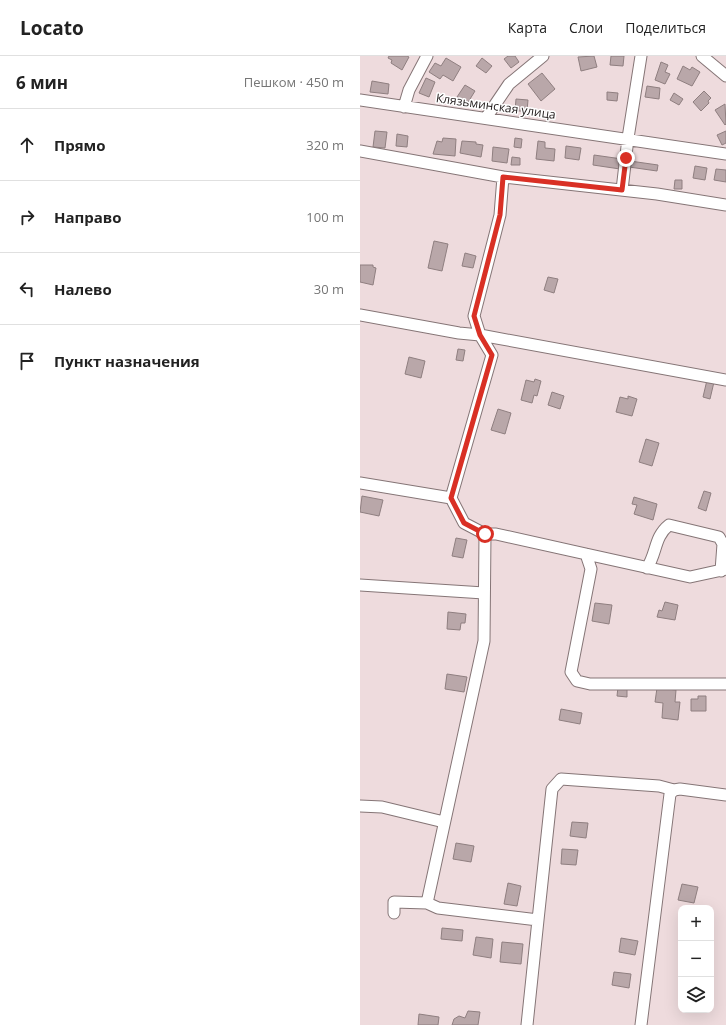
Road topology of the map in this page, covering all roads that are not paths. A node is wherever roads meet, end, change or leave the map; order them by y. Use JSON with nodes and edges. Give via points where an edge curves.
{"nodes":[{"id":1,"x":427,"y":56,"type":"edge"},
{"id":2,"x":543,"y":56,"type":"edge"},
{"id":3,"x":641,"y":56,"type":"edge"},
{"id":4,"x":702,"y":56,"type":"edge"},
{"id":5,"x":726,"y":76,"type":"edge"},
{"id":6,"x":360,"y":100,"type":"edge"},
{"id":7,"x":404,"y":107,"type":"junction"},
{"id":8,"x":486,"y":118,"type":"junction"},
{"id":9,"x":628,"y":138,"type":"junction"},
{"id":10,"x":360,"y":152,"type":"edge"},
{"id":11,"x":726,"y":154,"type":"edge"},
{"id":12,"x":503,"y":177,"type":"junction"},
{"id":13,"x":622,"y":190,"type":"junction"},
{"id":14,"x":726,"y":205,"type":"edge"},
{"id":15,"x":360,"y":315,"type":"edge"},
{"id":16,"x":480,"y":335,"type":"junction"},
{"id":17,"x":726,"y":380,"type":"edge"},
{"id":18,"x":360,"y":483,"type":"edge"},
{"id":19,"x":451,"y":498,"type":"junction"},
{"id":20,"x":485,"y":534,"type":"junction"},
{"id":21,"x":586,"y":554,"type":"junction"},
{"id":22,"x":647,"y":568,"type":"junction"},
{"id":23,"x":723,"y":570,"type":"edge"},
{"id":24,"x":360,"y":585,"type":"edge"},
{"id":25,"x":484,"y":593,"type":"junction"},
{"id":26,"x":726,"y":684,"type":"edge"},
{"id":27,"x":674,"y":790,"type":"junction"},
{"id":28,"x":726,"y":795,"type":"edge"},
{"id":29,"x":360,"y":806,"type":"edge"},
{"id":30,"x":444,"y":822,"type":"junction"},
{"id":31,"x":427,"y":903,"type":"junction"},
{"id":32,"x":394,"y":914,"type":"dead end"},
{"id":33,"x":538,"y":920,"type":"junction"},
{"id":34,"x":527,"y":1025,"type":"edge"},
{"id":35,"x":642,"y":1025,"type":"edge"}],
"edges":[{"from":1,"to":7,"type":"street","via":[[409,90]]},
{"from":2,"to":8,"type":"street","via":[[509,84]]},
{"from":3,"to":9,"type":"street"},
{"from":4,"to":5,"type":"street"},
{"from":6,"to":7,"type":"street","name":"Клязьминская улица"},
{"from":7,"to":8,"type":"street","name":"Клязьминская улица"},
{"from":8,"to":9,"type":"street","name":"Клязьминская улица"},
{"from":9,"to":11,"type":"street","name":"Клязьминская улица"},
{"from":9,"to":13,"type":"street"},
{"from":10,"to":12,"type":"street"},
{"from":12,"to":13,"type":"street"},
{"from":12,"to":16,"type":"street","via":[[500,215],[474,316]]},
{"from":13,"to":14,"type":"street"},
{"from":15,"to":16,"type":"street","via":[[459,334]]},
{"from":16,"to":17,"type":"street"},
{"from":16,"to":19,"type":"street","via":[[492,355]]},
{"from":18,"to":19,"type":"street"},
{"from":19,"to":20,"type":"street","via":[[464,523]]},
{"from":20,"to":21,"type":"street","via":[[496,534]]},
{"from":20,"to":25,"type":"street"},
{"from":21,"to":22,"type":"street"},
{"from":21,"to":26,"type":"street","via":[[591,569],[571,672],[577,681],[590,684]]},
{"from":22,"to":23,"type":"street","via":[[690,577]]},
{"from":22,"to":23,"type":"street","via":[[660,532],[669,525],[719,537],[723,544]]},
{"from":24,"to":25,"type":"street"},
{"from":25,"to":30,"type":"street","via":[[484,641]]},
{"from":27,"to":28,"type":"street"},
{"from":27,"to":33,"type":"street","via":[[659,786],[561,779],[552,789]]},
{"from":27,"to":35,"type":"street","via":[[670,794],[668,806]]},
{"from":29,"to":30,"type":"street","via":[[382,807]]},
{"from":30,"to":31,"type":"street"},
{"from":31,"to":32,"type":"street","via":[[394,902]]},
{"from":31,"to":33,"type":"street","via":[[438,908]]},
{"from":33,"to":34,"type":"street"}]}
